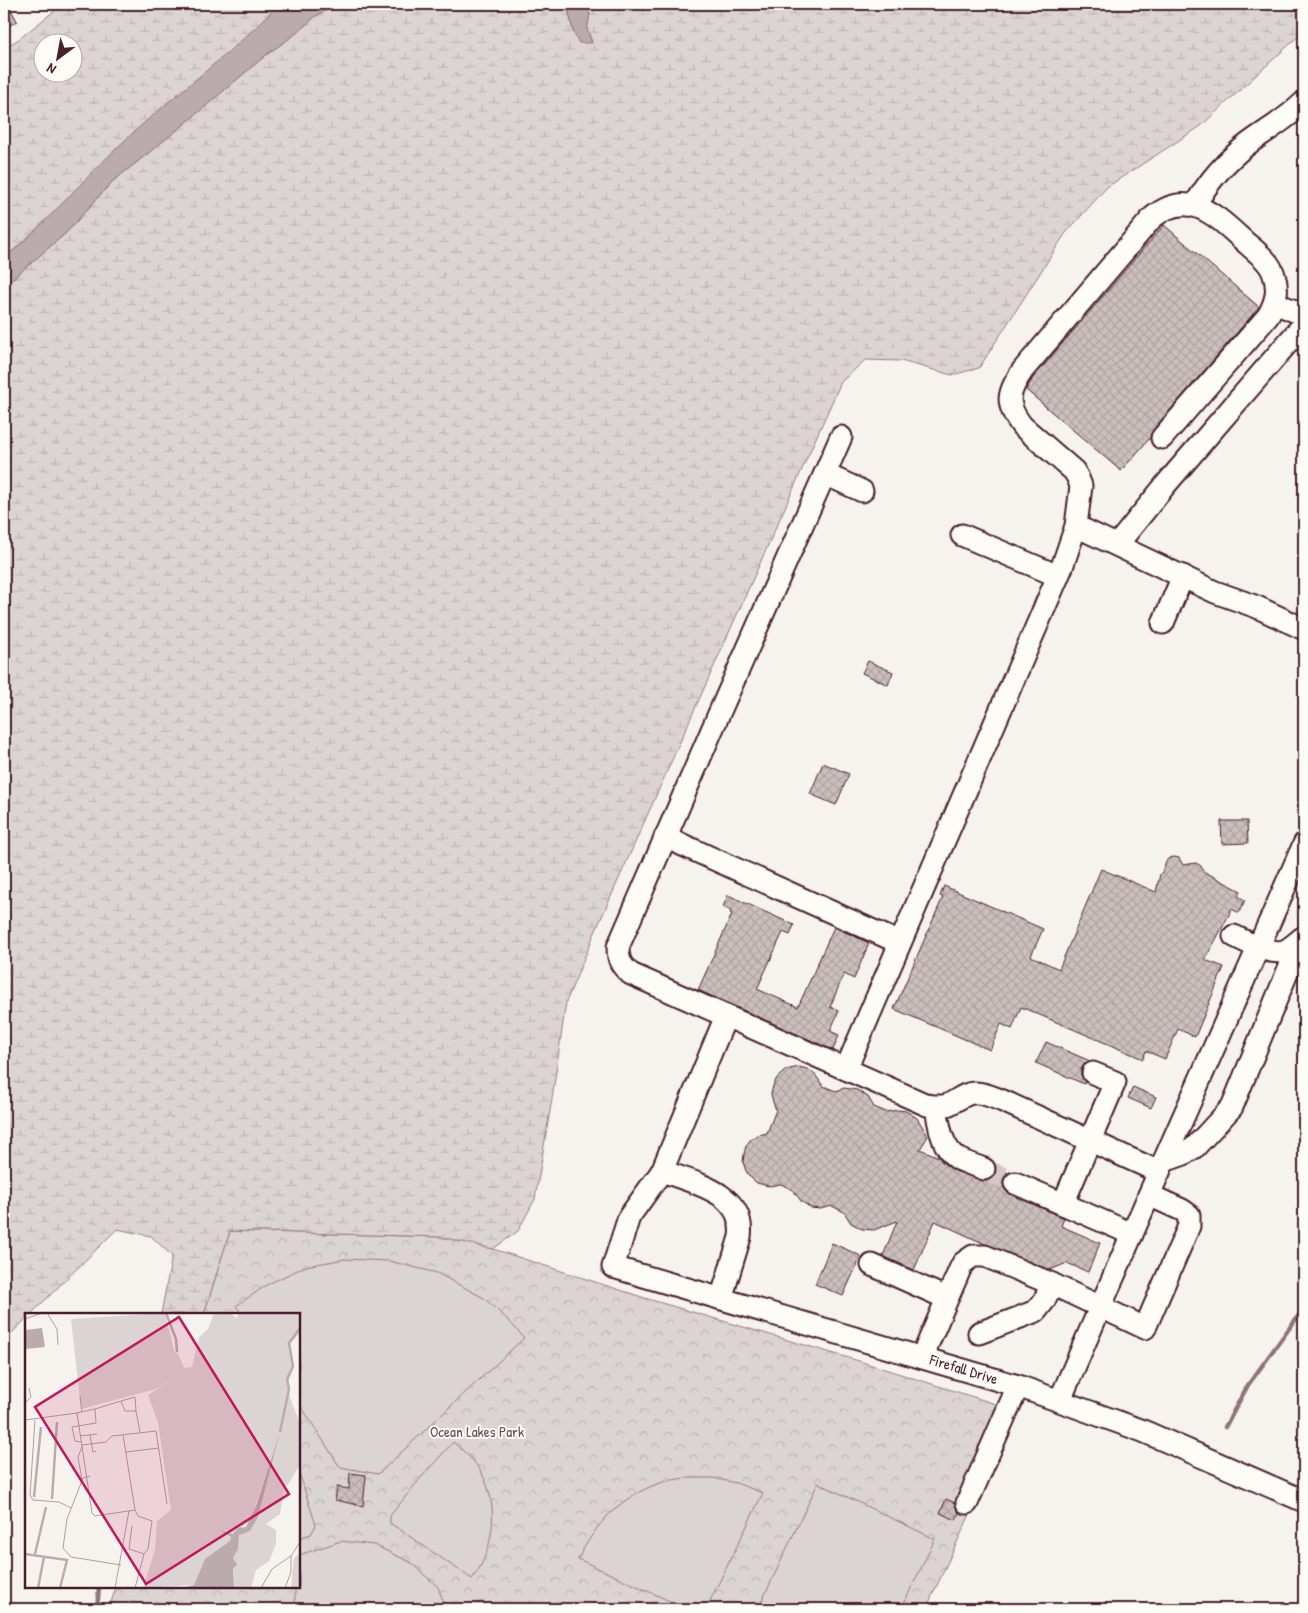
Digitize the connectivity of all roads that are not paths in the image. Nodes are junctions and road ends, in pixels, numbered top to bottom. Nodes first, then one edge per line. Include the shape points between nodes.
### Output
1 (1304, 102) edge
2 (1195, 205) junction
3 (1275, 304) junction
4 (1304, 315) edge
5 (1304, 324) edge
6 (841, 438) dead end
7 (1162, 438) dead end
8 (825, 474) junction
9 (862, 491) dead end
10 (1076, 526) junction
11 (962, 535) dead end
12 (1117, 545) junction
13 (1058, 576) junction
14 (1182, 576) junction
15 (1163, 623) dead end
16 (1304, 629) edge
17 (665, 837) junction
18 (1304, 844) edge
19 (1234, 936) dead end
20 (1302, 938) edge
21 (900, 943) junction
22 (1259, 947) junction
23 (726, 1016) junction
24 (846, 1069) junction
25 (1093, 1073) dead end
26 (936, 1106) junction
27 (1091, 1141) junction
28 (1161, 1167) junction
29 (984, 1169) tunnel mouth
30 (662, 1172) junction
31 (1015, 1183) tunnel mouth
32 (1149, 1195) junction
33 (1064, 1204) junction
34 (1132, 1234) junction
35 (872, 1265) dead end
36 (1052, 1284) junction
37 (946, 1298) junction
38 (722, 1299) junction
39 (1101, 1307) junction
40 (980, 1333) dead end
41 (922, 1357) junction
42 (1018, 1386) junction
43 (1060, 1400) junction
44 (1304, 1501) edge
45 (967, 1503) dead end

1 - 2 street via 1236,155 1210,181
2 - 3 street via 1219,219 1271,268 1275,277
2 - 10 street via 1167,208 1152,218 1023,370 1010,395 1011,410 1022,426 1078,478 1081,486
3 - 4 street
3 - 7 street
5 - 12 street
6 - 8 street
8 - 9 street
8 - 17 street
10 - 12 street
10 - 13 street
11 - 13 street
12 - 14 street
13 - 21 street
14 - 15 street
14 - 16 street
17 - 21 street
17 - 23 street via 618,948 618,959 622,968 631,974
18 - 22 street
19 - 22 street
20 - 22 street via 1285,951
20 - 28 street via 1232,1107 1195,1147
21 - 24 street
22 - 28 street
23 - 24 street
23 - 30 street
24 - 26 street
25 - 27 street via 1115,1082
26 - 27 street via 947,1105 975,1092 1003,1101
26 - 29 street via 941,1133 951,1153
27 - 28 street
27 - 33 street
28 - 32 street
30 - 38 street via 727,1199 739,1217 740,1238
30 - 38 street, Firefall Drive via 629,1217 613,1267
31 - 33 street
32 - 34 street
32 - 39 street via 1189,1215 1189,1226 1153,1310 1145,1328
33 - 34 street
34 - 39 street
35 - 37 street
36 - 37 street via 985,1256 973,1256 963,1263
36 - 39 street
36 - 40 street via 1036,1311
37 - 41 street
38 - 41 street, Firefall Drive
39 - 43 street
41 - 42 street, Firefall Drive
42 - 43 street, Firefall Drive
42 - 45 street
43 - 44 street, Firefall Drive via 1151,1434

